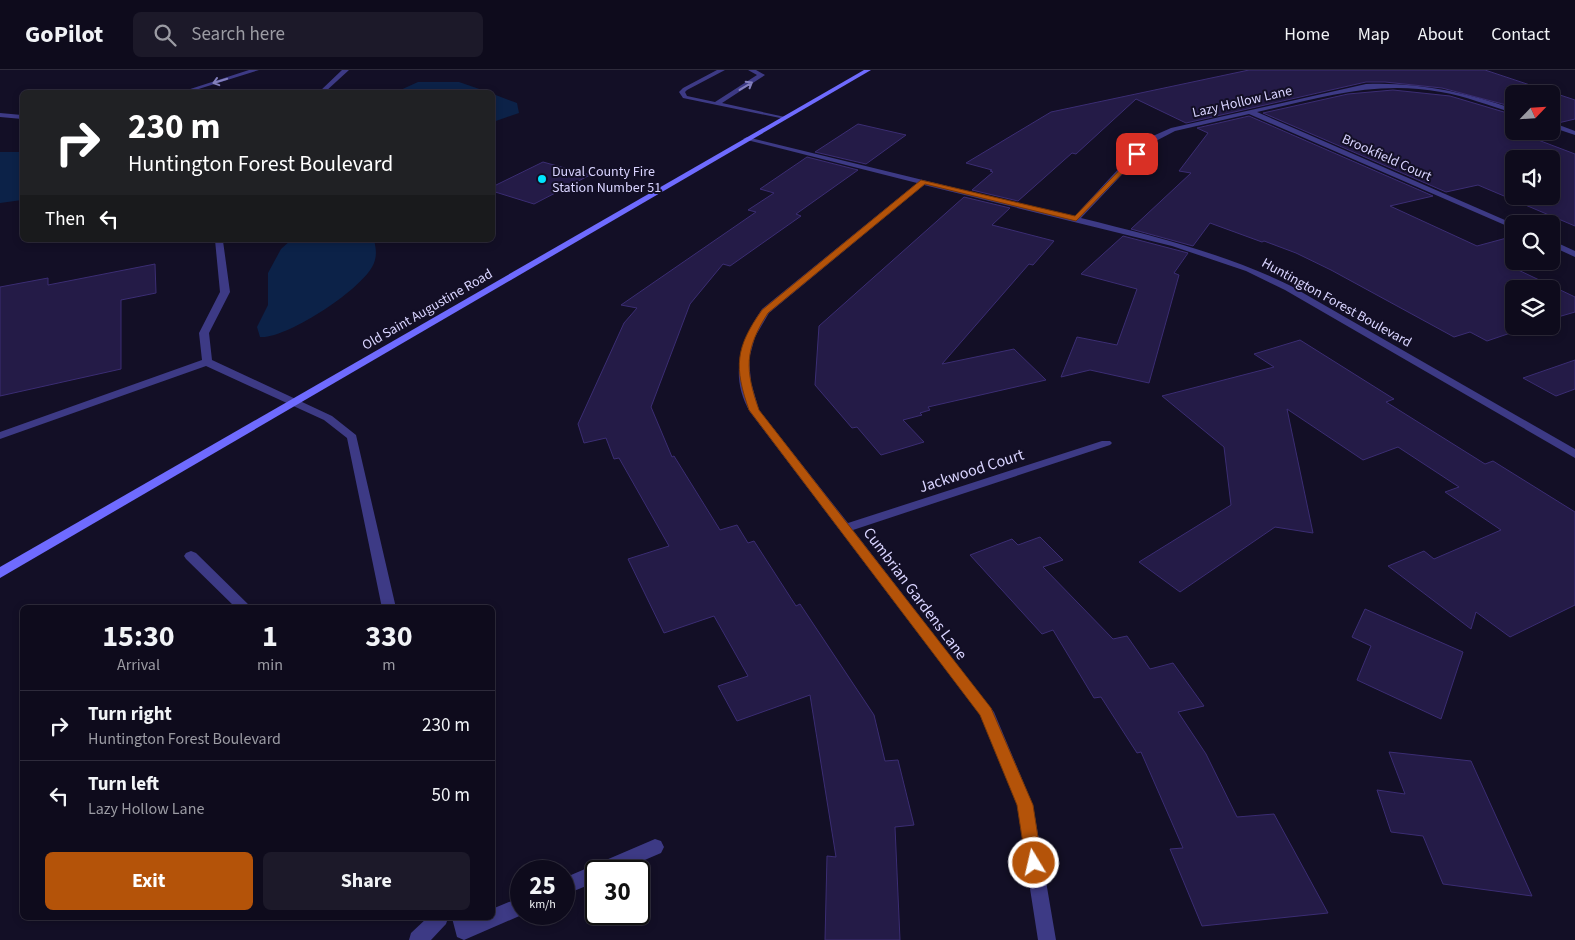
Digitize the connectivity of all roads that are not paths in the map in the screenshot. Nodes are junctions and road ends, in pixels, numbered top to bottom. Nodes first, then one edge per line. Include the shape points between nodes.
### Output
1 (256, 70) edge
2 (346, 70) edge
3 (722, 70) edge
4 (751, 70) edge
5 (868, 70) edge
6 (191, 90) edge
7 (324, 90) edge
8 (716, 104) junction
9 (1505, 108) edge
10 (1250, 112) junction
11 (0, 115) edge
12 (20, 117) edge
13 (783, 118) junction
14 (1560, 127) edge
15 (1575, 133) edge
16 (747, 139) junction
17 (924, 181) junction
18 (1076, 219) junction
19 (1505, 223) edge
20 (219, 242) edge
21 (1560, 247) edge
22 (1575, 254) edge
23 (206, 362) junction
24 (292, 403) junction
25 (1, 436) dead end
26 (1106, 442) dead end
27 (1575, 454) edge
28 (846, 528) junction
29 (190, 556) dead end
30 (0, 573) edge
31 (242, 605) edge
32 (388, 605) edge
33 (655, 847) dead end
34 (625, 860) edge
35 (510, 911) edge
36 (495, 917) edge
37 (437, 920) edge
38 (461, 920) edge
39 (489, 920) edge
40 (418, 940) edge
41 (1047, 940) edge

1 -> 6 street
2 - 7 street
3 - 8 street via 682,92 685,97
8 -> 4 street via 760,78 761,73
5 - 13 main road, Old Saint Augustine Road
8 - 13 street
9 - 10 street, Lazy Hollow Lane via 1448,90 1394,84 1366,86
10 - 18 street, Lazy Hollow Lane via 1159,134
10 - 19 street, Brookfield Court
11 - 12 street
13 - 16 main road, Old Saint Augustine Road
14 - 15 street
16 - 17 street, Huntington Forest Boulevard
16 - 24 main road, Old Saint Augustine Road
17 - 18 street, Huntington Forest Boulevard
17 - 28 street, Cumbrian Gardens Lane via 765,312 750,334 746,351 745,383 754,410
18 - 27 street, Huntington Forest Boulevard via 1175,244 1249,269 1288,288
20 - 23 street via 226,292 204,333
21 - 22 street
23 - 24 street
23 - 25 street
24 - 30 main road, Old Saint Augustine Road
24 - 32 street via 328,418 352,437
26 - 28 street, Jackwood Court
28 - 41 street, Cumbrian Gardens Lane via 986,712 1025,805
29 - 31 street
33 - 34 street
35 - 36 street
37 - 40 street
38 - 39 street via 464,931

